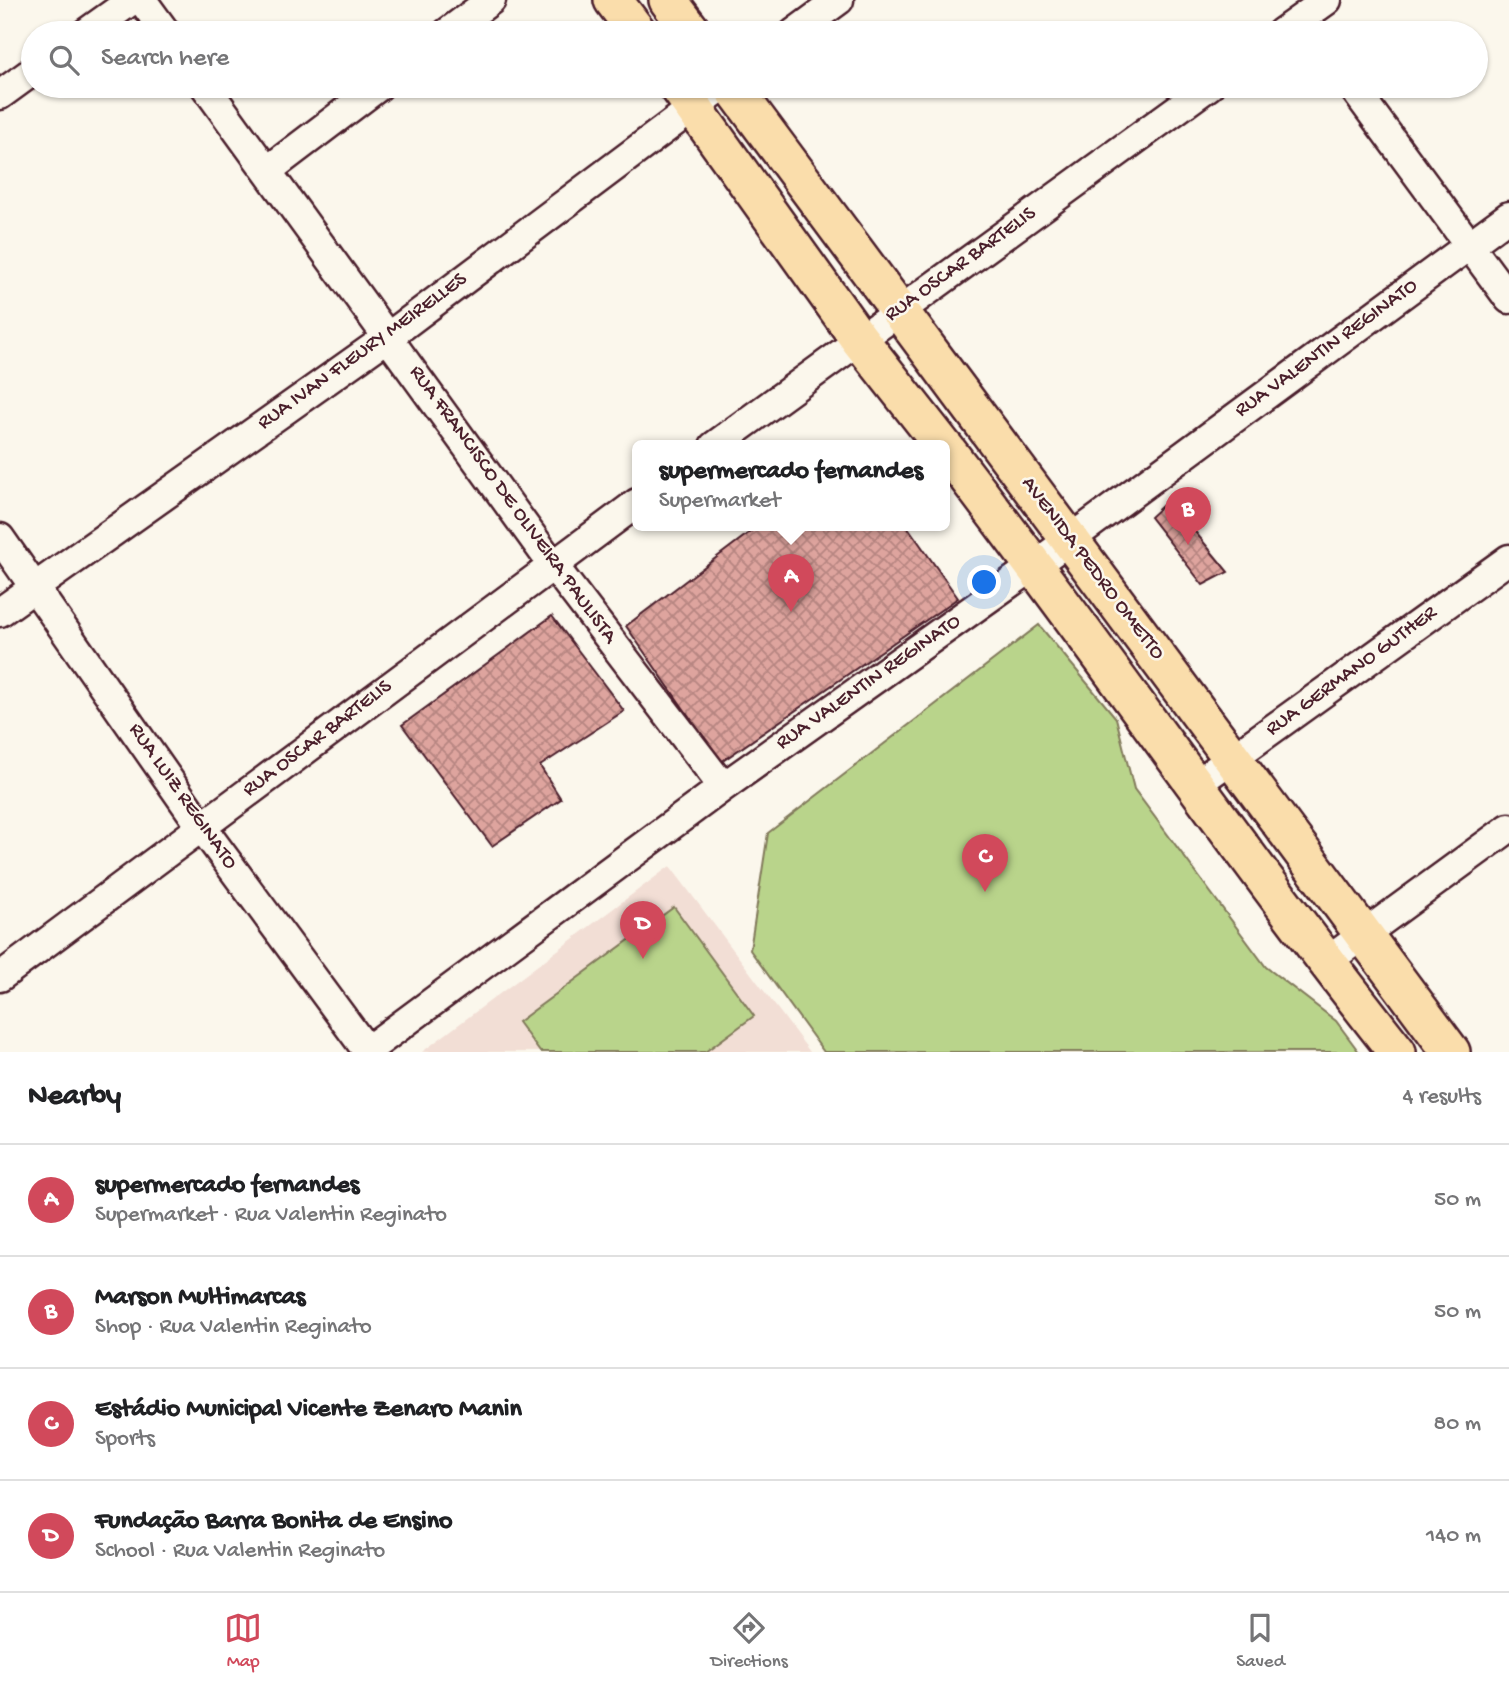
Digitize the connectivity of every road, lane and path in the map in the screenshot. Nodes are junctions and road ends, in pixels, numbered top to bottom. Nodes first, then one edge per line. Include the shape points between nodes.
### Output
1 (132, 0) edge
2 (142, 0) edge
3 (491, 0) edge
4 (613, 0) edge
5 (668, 0) edge
6 (839, 0) edge
7 (1327, 0) edge
8 (103, 21) edge
9 (157, 21) edge
10 (463, 21) edge
11 (629, 21) edge
12 (684, 21) edge
13 (810, 21) edge
14 (1296, 21) edge
15 (21, 80) edge
16 (0, 95) edge
17 (214, 98) edge
18 (363, 98) edge
19 (691, 98) edge
20 (700, 98) edge
21 (741, 98) edge
22 (1192, 98) edge
23 (1361, 98) edge
24 (267, 171) junction
25 (1509, 216) edge
26 (1470, 245) junction
27 (1509, 299) edge
28 (899, 310) junction
29 (388, 337) junction
30 (859, 339) junction
31 (722, 440) edge
32 (938, 440) edge
33 (950, 455) edge
34 (632, 507) edge
35 (0, 538) edge
36 (1069, 538) junction
37 (1509, 559) edge
38 (553, 565) junction
39 (1035, 565) junction
40 (35, 587) junction
41 (0, 612) edge
42 (1233, 758) junction
43 (1195, 785) junction
44 (723, 787) junction
45 (201, 826) junction
46 (1509, 828) edge
47 (1364, 936) junction
48 (1326, 962) junction
49 (0, 977) edge
50 (367, 1052) edge
51 (1397, 1052) edge
52 (1451, 1052) edge

1 - 8 street
2 - 9 street
3 - 10 street
4 - 11 main road
5 - 12 main road
6 - 13 street
7 - 14 street
15 - 16 street
17 - 24 street, RUA FRANCISCO DE OLIVEIRA PAULISTA
18 - 24 street
19 - 29 street, RUA IVAN FLEURY MEIRELLES
20 - 30 main road, AVENIDA PEDRO OMETTO
21 - 28 main road, AVENIDA PEDRO OMETTO
22 - 28 street, RUA OSCAR BARTELIS
23 - 26 street
24 - 29 street, RUA FRANCISCO DE OLIVEIRA PAULISTA
25 - 26 street, RUA VALENTIN REGINATO
26 - 27 street
26 - 36 street, RUA VALENTIN REGINATO
28 - 30 street, RUA OSCAR BARTELIS
28 - 36 main road, AVENIDA PEDRO OMETTO
29 - 38 street, RUA FRANCISCO DE OLIVEIRA PAULISTA
29 - 40 street, RUA IVAN FLEURY MEIRELLES
30 - 31 street, RUA OSCAR BARTELIS
30 - 32 main road, AVENIDA PEDRO OMETTO
33 - 39 main road, AVENIDA PEDRO OMETTO
34 - 38 street, RUA OSCAR BARTELIS
35 - 40 street, RUA LUIZ REGINATO
36 - 39 street, RUA VALENTIN REGINATO
36 - 42 main road, AVENIDA PEDRO OMETTO
37 - 42 street, RUA GERMANO GUTHER
38 - 44 street, RUA FRANCISCO DE OLIVEIRA PAULISTA
38 - 45 street, RUA OSCAR BARTELIS
39 - 43 main road, AVENIDA PEDRO OMETTO
39 - 44 street, RUA VALENTIN REGINATO
40 - 41 street, RUA IVAN FLEURY MEIRELLES
40 - 45 street, RUA LUIZ REGINATO
42 - 43 street, RUA GERMANO GUTHER
42 - 47 main road, AVENIDA PEDRO OMETTO
43 - 48 main road, AVENIDA PEDRO OMETTO
44 - 50 street, RUA VALENTIN REGINATO
45 - 49 street, RUA OSCAR BARTELIS
45 - 50 street, RUA LUIZ REGINATO
46 - 47 street
47 - 48 street
47 - 52 main road, AVENIDA PEDRO OMETTO
48 - 51 main road, AVENIDA PEDRO OMETTO

